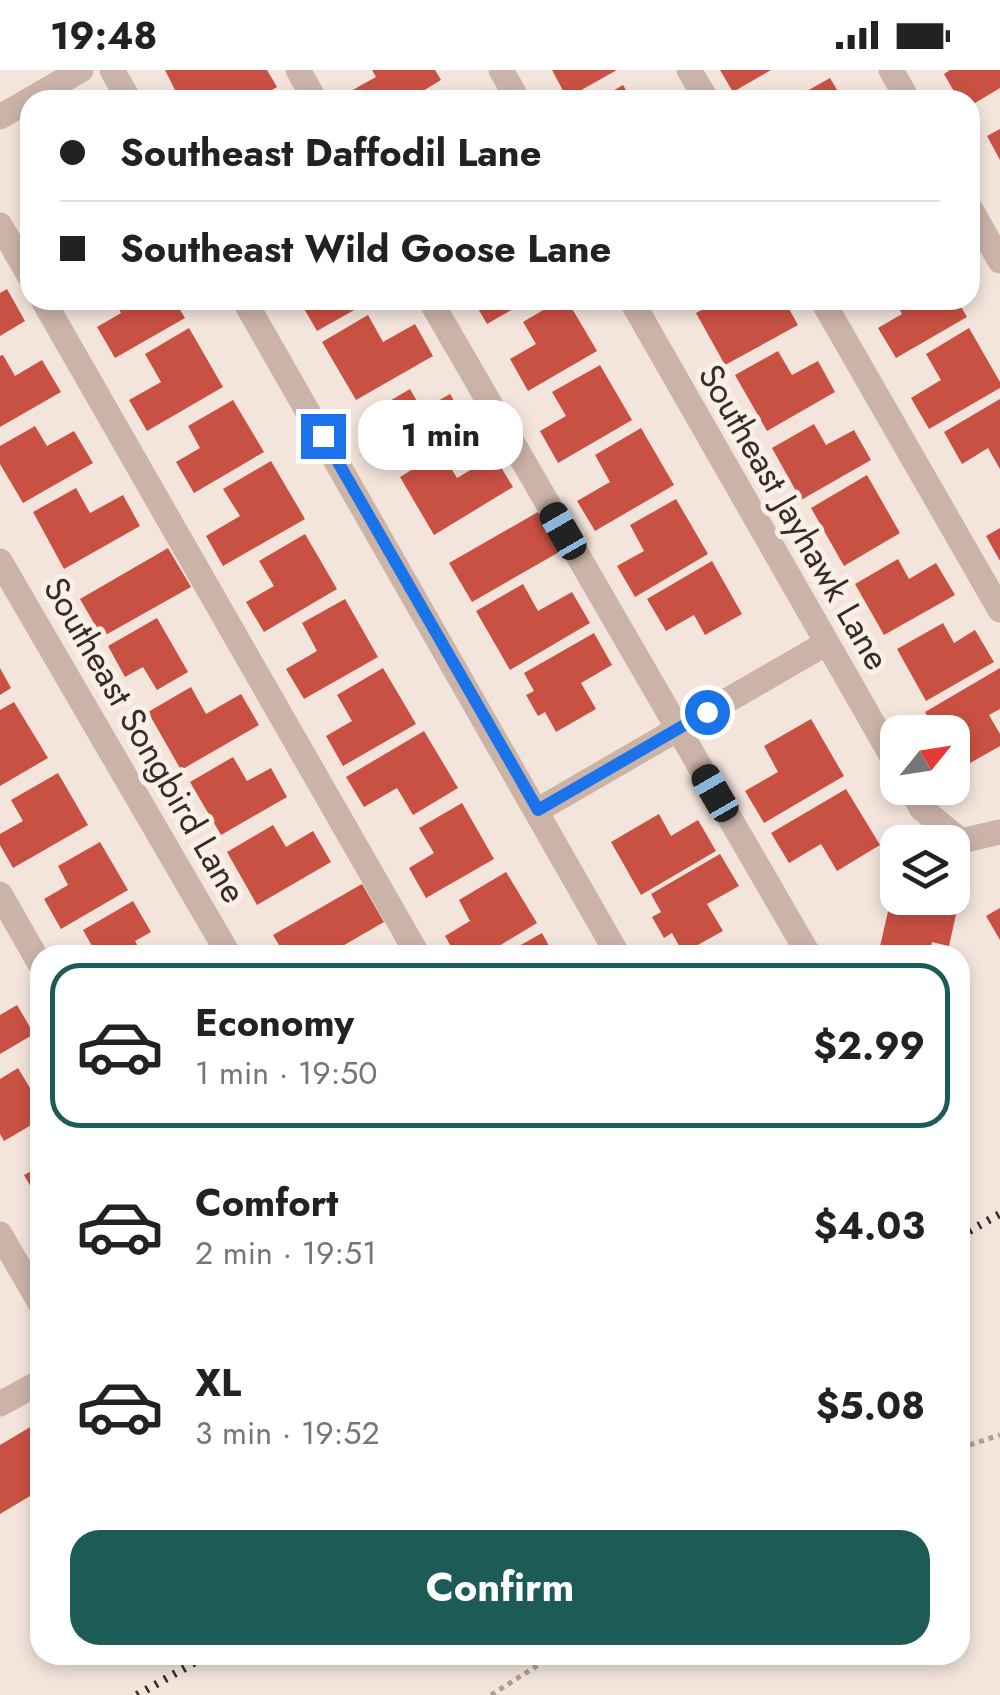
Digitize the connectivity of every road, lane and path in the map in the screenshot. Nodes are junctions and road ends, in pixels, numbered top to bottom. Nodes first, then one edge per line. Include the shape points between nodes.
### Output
1 (81, 70) edge
2 (47, 90) edge
3 (0, 225) edge
4 (980, 226) edge
5 (20, 260) edge
6 (1000, 261) edge
7 (49, 310) edge
8 (250, 310) edge
9 (436, 310) edge
10 (637, 310) edge
11 (828, 310) edge
12 (0, 561) edge
13 (1000, 610) edge
14 (825, 644) junction
15 (677, 728) junction
16 (880, 737) edge
17 (920, 805) edge
18 (538, 810) junction
19 (1000, 832) edge
20 (0, 894) edge
21 (223, 945) edge
22 (412, 945) edge
23 (612, 945) edge
24 (803, 945) edge
25 (30, 946) edge
26 (0, 1234) edge
27 (30, 1286) edge
28 (30, 1388) edge
29 (0, 1404) edge
30 (1000, 1435) edge
31 (970, 1445) edge
32 (538, 1665) edge
33 (491, 1695) edge

1 - 2 street
3 - 5 street
4 - 6 street
7 - 22 street
8 - 18 street
9 - 15 street
10 - 14 street, Southeast Jayhawk Lane
11 - 13 street
12 - 21 street, Southeast Songbird Lane
14 - 15 street
14 - 16 street, Southeast Jayhawk Lane
15 - 18 street
15 - 24 street
17 - 19 street via 961,842
18 - 23 street
20 - 25 street
26 - 27 street
28 - 29 street
30 - 31 path
32 - 33 path

